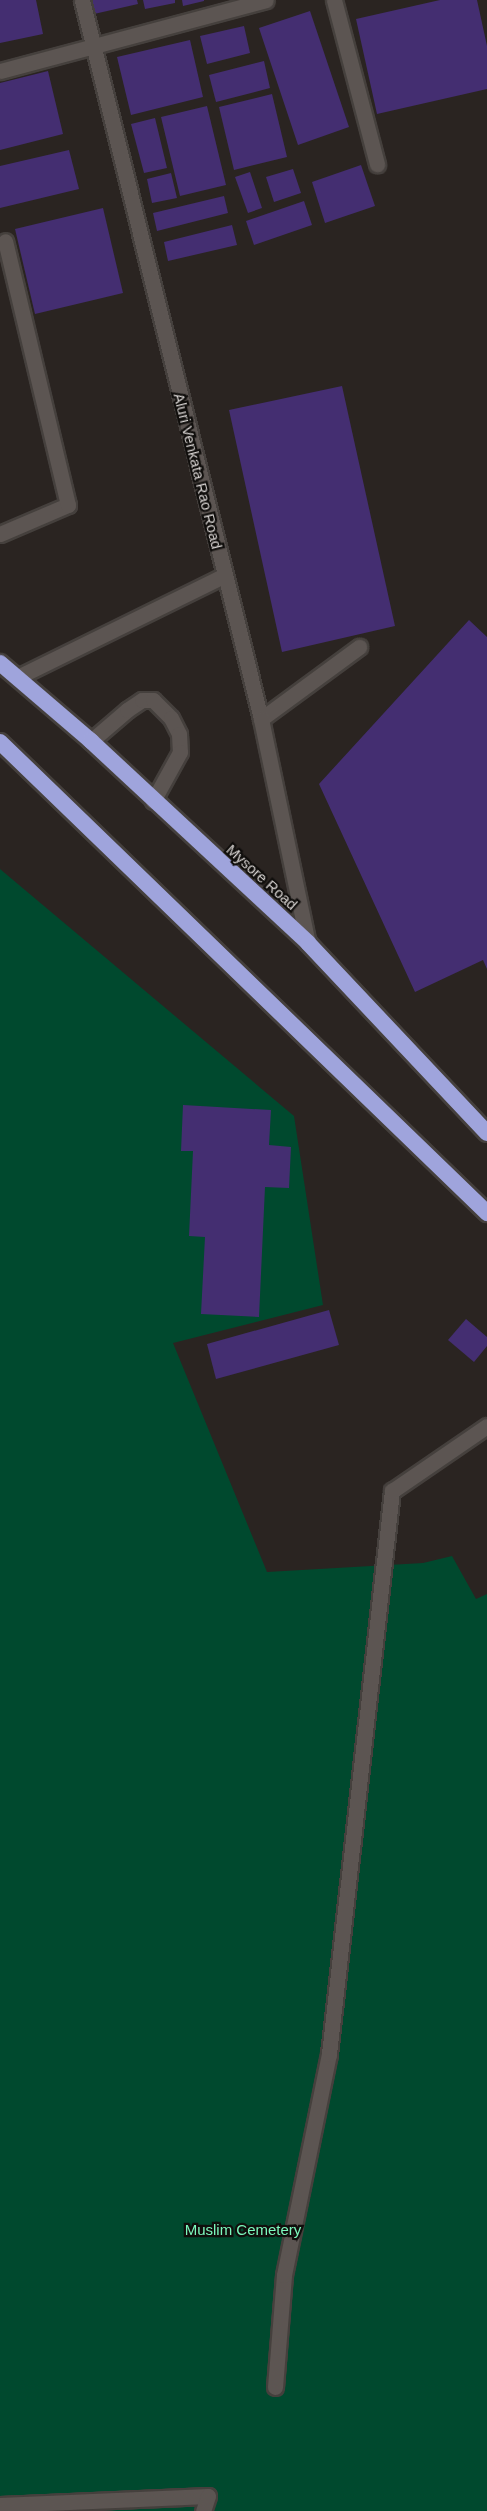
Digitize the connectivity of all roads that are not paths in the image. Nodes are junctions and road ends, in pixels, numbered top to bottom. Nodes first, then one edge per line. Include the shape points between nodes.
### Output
1 (82, 0) edge
2 (266, 0) edge
3 (334, 0) edge
4 (93, 46) junction
5 (0, 71) edge
6 (377, 164) dead end
7 (4, 241) dead end
8 (0, 534) edge
9 (223, 576) junction
10 (359, 647) dead end
11 (0, 663) edge
12 (18, 677) junction
13 (261, 719) junction
14 (91, 741) junction
15 (0, 742) edge
16 (153, 801) junction
17 (308, 943) junction
18 (487, 1133) edge
19 (487, 1213) edge
20 (487, 1426) edge
21 (275, 2387) dead end
22 (0, 2505) edge
23 (203, 2511) edge

1 - 4 main road, Aluri Venkata Rao Road
2 - 4 main road
3 - 6 main road
4 - 5 main road
4 - 9 main road, Aluri Venkata Rao Road
7 - 8 main road via 68,506
9 - 12 main road
9 - 13 main road, Aluri Venkata Rao Road
10 - 13 main road
11 - 12 highway, Mysore Road
12 - 14 highway, Mysore Road
13 - 17 main road, Aluri Venkata Rao Road
14 - 16 highway, Mysore Road
14 - 16 main road via 142,700 153,700 175,726 180,752
15 - 19 highway
16 - 17 highway, Mysore Road
17 - 18 highway, Mysore Road
20 - 21 main road via 392,1491 329,2055 285,2275
22 - 23 main road via 208,2496

